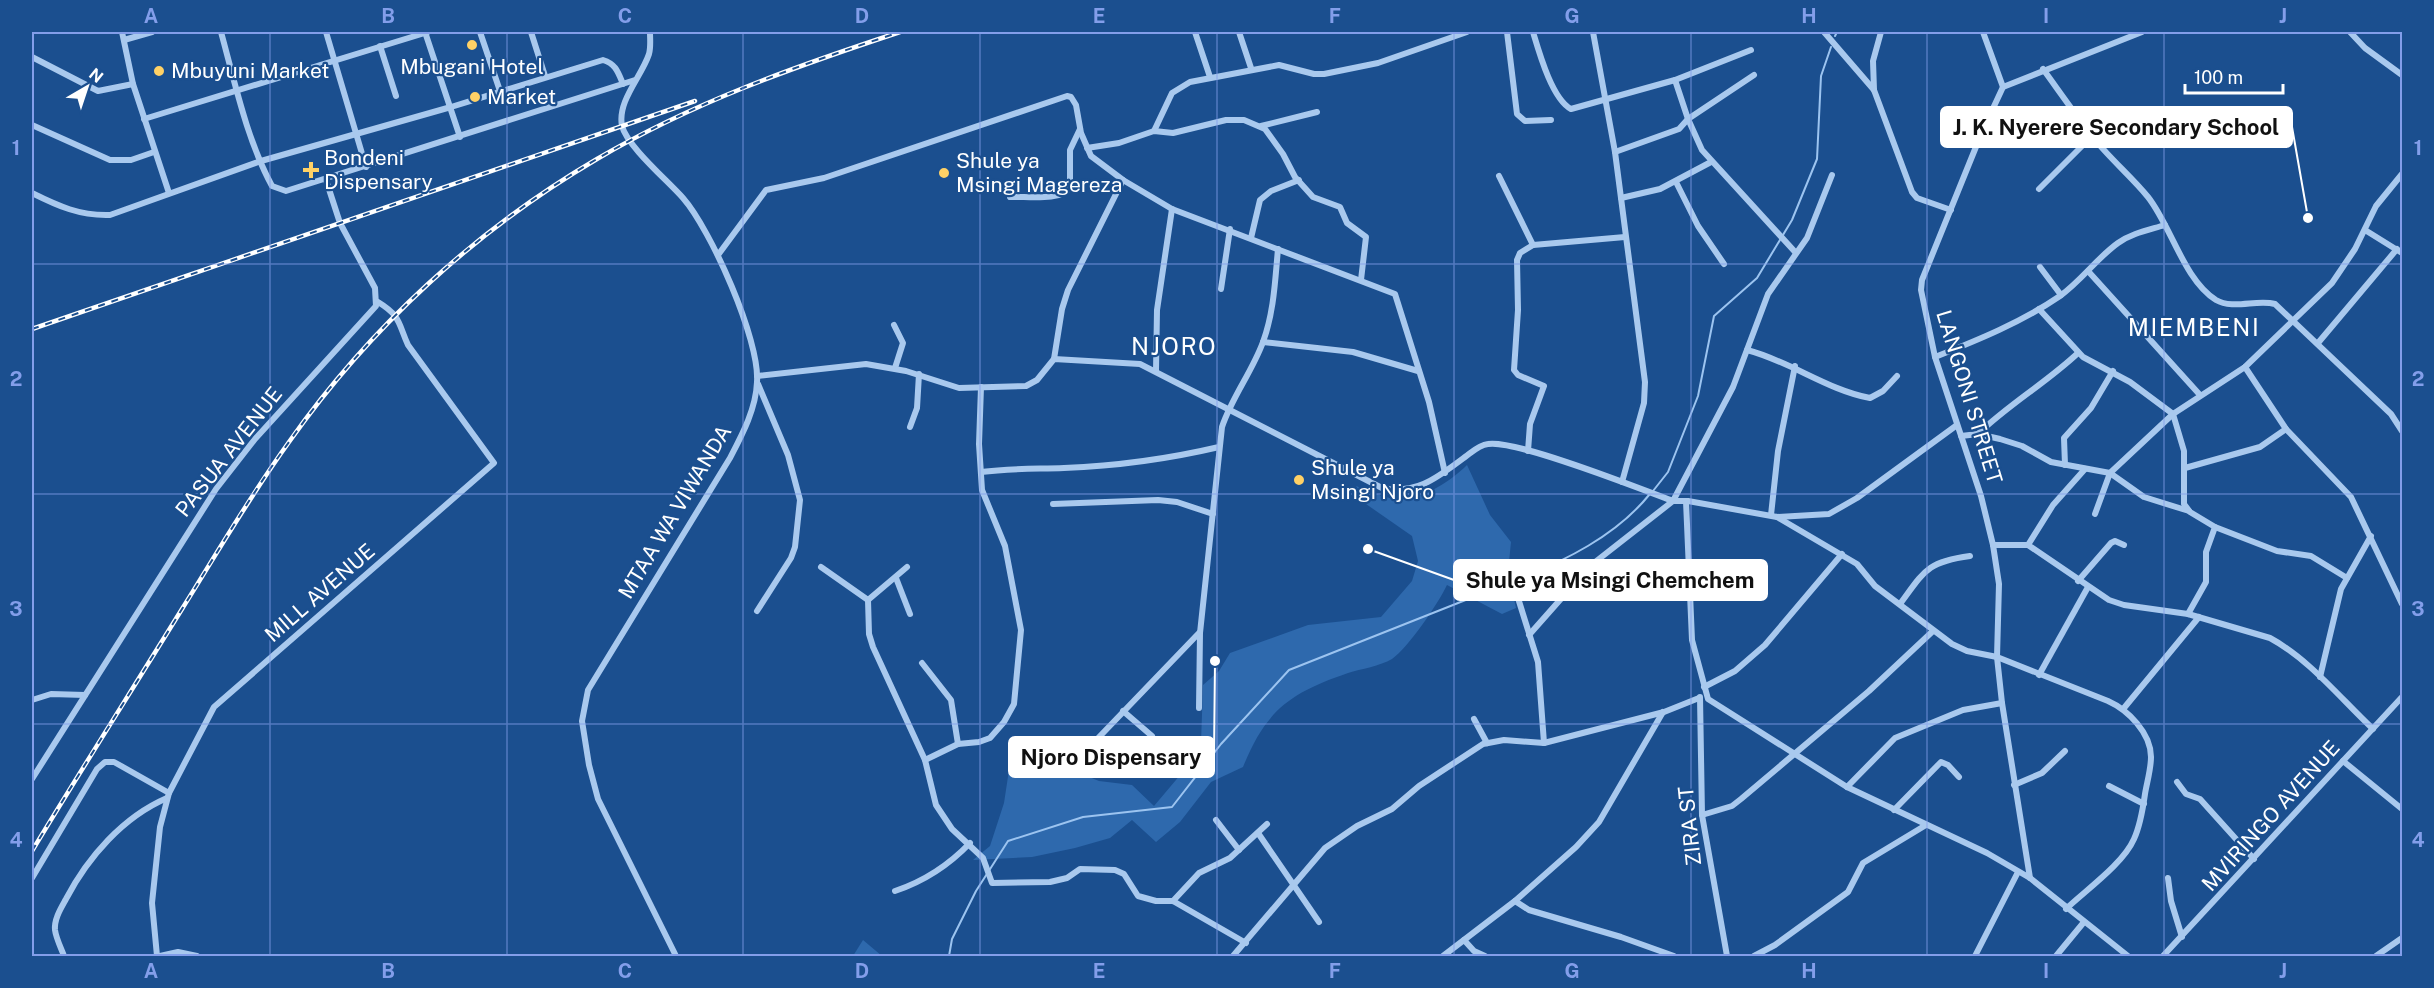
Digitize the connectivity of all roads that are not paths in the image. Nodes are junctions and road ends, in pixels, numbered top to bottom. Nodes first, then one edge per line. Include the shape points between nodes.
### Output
1 (122, 32) edge
2 (152, 32) edge
3 (221, 32) edge
4 (326, 32) edge
5 (426, 32) edge
6 (480, 32) edge
7 (531, 32) edge
8 (650, 32) edge
9 (1195, 32) edge
10 (1239, 32) edge
11 (1467, 32) edge
12 (1507, 32) edge
13 (1533, 32) edge
14 (1593, 32) edge
15 (1824, 32) edge
16 (1881, 32) edge
17 (1983, 32) edge
18 (2142, 32) edge
19 (2350, 32) edge
20 (124, 40) junction
21 (380, 46) junction
22 (1751, 50) dead end
23 (32, 57) edge
24 (333, 60) junction
25 (1251, 68) junction
26 (2043, 69) junction
27 (1754, 75) dead end
28 (2403, 75) edge
29 (545, 76) junction
30 (1210, 77) junction
31 (635, 80) junction
32 (1675, 80) junction
33 (133, 84) junction
34 (622, 84) junction
35 (2003, 87) junction
36 (236, 88) junction
37 (1874, 90) junction
38 (500, 91) junction
39 (396, 96) dead end
40 (1606, 100) junction
41 (452, 107) junction
42 (1317, 112) dead end
43 (144, 119) junction
44 (1688, 119) junction
45 (1551, 120) dead end
46 (32, 125) edge
47 (1261, 126) junction
48 (1080, 128) junction
49 (1154, 131) junction
50 (356, 133) junction
51 (2092, 136) junction
52 (460, 137) junction
53 (1087, 148) junction
54 (154, 152) junction
55 (1615, 152) junction
56 (261, 161) junction
57 (1711, 162) junction
58 (366, 167) junction
59 (2403, 174) edge
60 (1499, 176) dead end
61 (1832, 176) dead end
62 (326, 180) junction
63 (1123, 180) junction
64 (1299, 180) junction
65 (1676, 182) junction
66 (2039, 189) dead end
67 (32, 193) edge
68 (169, 193) junction
69 (1010, 197) dead end
70 (1621, 198) junction
71 (1172, 209) junction
72 (1951, 210) junction
73 (2165, 225) junction
74 (1230, 229) junction
75 (2365, 230) junction
76 (1624, 237) junction
77 (1251, 238) junction
78 (1533, 245) junction
79 (1278, 249) junction
80 (2400, 251) edge
81 (1797, 253) junction
82 (718, 255) junction
83 (1724, 264) dead end
84 (2040, 267) dead end
85 (2088, 271) junction
86 (1361, 280) junction
87 (1221, 289) dead end
88 (2061, 295) junction
89 (378, 302) junction
90 (2039, 309) junction
91 (2295, 321) junction
92 (894, 325) dead end
93 (1263, 342) junction
94 (2318, 343) junction
95 (1747, 350) junction
96 (2078, 353) junction
97 (1935, 357) junction
98 (1054, 359) junction
99 (1795, 366) junction
100 (2245, 367) junction
101 (895, 368) junction
102 (1156, 371) junction
103 (1418, 371) junction
104 (2113, 371) junction
105 (919, 374) junction
106 (1896, 376) dead end
107 (757, 380) junction
108 (981, 387) junction
109 (2199, 395) junction
110 (1227, 410) junction
111 (2173, 414) junction
112 (1957, 425) junction
113 (910, 427) dead end
114 (2286, 429) junction
115 (2403, 431) edge
116 (1978, 434) junction
117 (1961, 436) junction
118 (1219, 447) junction
119 (1528, 451) junction
120 (2066, 465) junction
121 (2185, 468) junction
122 (2085, 469) junction
123 (981, 472) junction
124 (1445, 473) junction
125 (2110, 473) junction
126 (1622, 482) junction
127 (1673, 501) junction
128 (1686, 501) junction
129 (1053, 504) dead end
130 (2190, 512) junction
131 (1213, 514) junction
132 (2095, 514) dead end
133 (1774, 516) junction
134 (2215, 527) junction
135 (2371, 536) junction
136 (2028, 544) junction
137 (1993, 545) junction
138 (2124, 545) dead end
139 (1842, 554) junction
140 (1970, 556) dead end
141 (1508, 566) dead end
142 (821, 567) dead end
143 (907, 567) dead end
144 (2348, 578) junction
145 (896, 579) junction
146 (2078, 580) junction
147 (2088, 587) junction
148 (868, 600) junction
149 (1900, 604) junction
150 (2403, 604) edge
151 (757, 610) dead end
152 (910, 614) dead end
153 (2188, 614) junction
154 (2199, 617) junction
155 (1933, 631) junction
156 (1200, 633) junction
157 (1529, 635) junction
158 (1997, 657) junction
159 (922, 663) dead end
160 (2039, 675) junction
161 (2320, 677) junction
162 (1704, 690) junction
163 (85, 695) junction
164 (2403, 697) edge
165 (1699, 698) junction
166 (32, 700) edge
167 (2002, 703) junction
168 (1199, 708) dead end
169 (2124, 708) junction
170 (1123, 711) junction
171 (1664, 712) junction
172 (1474, 719) dead end
173 (2373, 729) junction
174 (1152, 736) dead end
175 (1487, 742) junction
176 (1544, 743) junction
177 (958, 744) junction
178 (2065, 751) dead end
179 (1793, 753) junction
180 (1078, 759) dead end
181 (925, 760) junction
182 (2343, 761) junction
183 (1959, 777) dead end
184 (32, 779) edge
185 (2177, 782) dead end
186 (2014, 785) junction
187 (2109, 786) dead end
188 (1847, 787) junction
189 (168, 795) junction
190 (2144, 804) junction
191 (2403, 809) edge
192 (1894, 810) junction
193 (1702, 814) junction
194 (1216, 820) dead end
195 (1267, 824) dead end
196 (1926, 825) junction
197 (1258, 833) junction
198 (970, 843) junction
199 (1239, 850) junction
200 (2254, 859) junction
201 (2018, 872) junction
202 (32, 878) edge
203 (2168, 878) dead end
204 (2030, 879) junction
205 (1293, 886) junction
206 (895, 891) dead end
207 (1173, 901) junction
208 (1515, 901) junction
209 (2066, 909) junction
210 (1319, 922) dead end
211 (2084, 922) junction
212 (2182, 937) junction
213 (1464, 940) junction
214 (2402, 940) edge
215 (1246, 943) junction
216 (64, 957) edge
217 (159, 957) edge
218 (197, 957) edge
219 (676, 957) edge
220 (1233, 957) edge
221 (1443, 957) edge
222 (1485, 957) edge
223 (1674, 957) edge
224 (1727, 957) edge
225 (1754, 957) edge
226 (1975, 957) edge
227 (2056, 957) edge
228 (2128, 957) edge
229 (2163, 957) edge
230 (2376, 957) edge

1 - 20 street
2 - 20 street
3 - 36 street
4 - 24 street
5 - 21 street
5 - 41 street
6 - 38 street
7 - 29 street
8 - 31 street, MTAA WA VIWANDA via 649,54
9 - 30 street
10 - 25 street
11 - 25 street via 1378,63 1324,74 1279,65
12 - 45 street via 1517,114 1525,121
13 - 40 street via 1546,71 1569,108
14 - 40 street
15 - 37 street
16 - 37 street via 1873,61
17 - 35 street
18 - 26 street
19 - 28 street
20 - 33 street
21 - 24 street
21 - 39 street
22 - 32 street
23 - 33 street via 98,91
24 - 36 street
24 - 50 street
25 - 30 street
26 - 35 street
26 - 51 street
27 - 44 street
29 - 34 street via 603,60 616,68
29 - 38 street
30 - 49 street via 1185,83 1172,93
31 - 34 street
31 - 82 street, MTAA WA VIWANDA via 622,120 629,141 686,201
32 - 40 street
32 - 44 street
33 - 43 street
34 - 52 street
35 - 72 street, LANGONI STREET
36 - 43 street
36 - 56 street
37 - 72 street via 1912,192 1917,198
38 - 41 street
40 - 55 street
41 - 50 street
41 - 52 street
42 - 47 street
43 - 54 street
44 - 55 street via 1680,129
44 - 57 street
46 - 54 street via 110,160 131,160
47 - 49 street via 1236,120 1173,132
47 - 64 street
48 - 53 street
48 - 69 street via 1070,150 1067,192
48 - 82 street via 1074,99 1067,96 824,178 766,190
49 - 53 street via 1119,143
50 - 56 street
50 - 58 street
51 - 66 street
51 - 73 street via 2148,197
52 - 58 street
53 - 63 street via 1099,165
54 - 68 street
55 - 70 street
56 - 62 street via 277,190 299,189
56 - 68 street
57 - 65 street
57 - 81 street
58 - 62 street
59 - 75 street via 2376,206
60 - 78 street
61 - 81 street
62 - 89 street via 340,223 375,288
63 - 71 street
63 - 98 street via 1068,290
64 - 77 street via 1270,191 1260,200
64 - 86 street via 1317,200 1342,209 1347,223 1366,237
65 - 70 street
65 - 83 street via 1694,219
67 - 68 street via 70,212 91,216 110,215
70 - 76 street
71 - 74 street
71 - 102 street via 1157,310
72 - 97 street, LANGONI STREET via 1927,264 1921,290
73 - 85 street via 2136,233 2117,244
73 - 91 street via 2194,276 2217,301 2265,301 2275,304
74 - 77 street
74 - 87 street
75 - 80 street
75 - 91 street via 2332,283
76 - 78 street
76 - 126 street via 1645,382 1644,403
77 - 79 street
78 - 119 street via 1520,253 1516,267 1514,370 1544,386 1530,424
79 - 86 street
79 - 93 street via 1271,314
80 - 94 street
81 - 95 street via 1768,294
82 - 107 street, MTAA WA VIWANDA via 751,339
84 - 88 street
85 - 88 street
85 - 109 street
86 - 103 street via 1398,298
88 - 90 street
89 - 163 street, PASUA AVENUE via 374,312 262,430 216,489
89 - 189 street, MILL AVENUE via 396,314 408,345 494,463 214,706
90 - 96 street
90 - 97 street
91 - 94 street
91 - 100 street
92 - 101 street via 903,343
93 - 103 street via 1353,352
93 - 110 street
94 - 115 street via 2391,414
95 - 99 street
95 - 127 street via 1733,387
96 - 104 street
96 - 116 street via 2043,384 2000,412
97 - 112 street, LANGONI STREET
98 - 102 street via 1134,362
98 - 108 street via 1040,378 1030,384
99 - 106 street via 1843,390 1870,398 1883,391
99 - 133 street via 1778,452
100 - 109 street
100 - 114 street
101 - 105 street
101 - 107 street via 866,364
102 - 110 street
103 - 124 street
104 - 111 street
104 - 120 street via 2091,408 2064,438
105 - 108 street via 959,388
105 - 113 street via 917,408
107 - 151 street via 788,455 800,500 791,558
107 - 219 street, MTAA WA VIWANDA via 748,420 730,458 585,699 582,721 598,799
108 - 123 street
109 - 111 street
110 - 118 street
110 - 124 street via 1382,488 1414,489
111 - 121 street
111 - 125 street
112 - 117 street, LANGONI STREET
112 - 133 street via 1829,514
114 - 121 street via 2259,447
114 - 135 street via 2351,497
116 - 117 street
116 - 120 street via 2013,442 2051,462
117 - 137 street, LANGONI STREET
118 - 123 street via 1093,466 1017,467
118 - 131 street
119 - 124 street via 1497,443 1482,446
119 - 126 street
120 - 122 street
121 - 130 street via 2182,498
122 - 125 street
122 - 136 street via 2053,505
123 - 177 street via 982,490 1005,546 1022,636 1014,704 1009,715 990,738
125 - 130 street via 2144,497
125 - 132 street
126 - 127 street
127 - 128 street
127 - 157 street via 1590,566
128 - 133 street
128 - 162 street via 1692,640
129 - 131 street via 1158,500
130 - 134 street
131 - 156 street
133 - 139 street
134 - 144 street via 2277,551 2311,556
134 - 153 street via 2206,552 2206,582
135 - 144 street
135 - 150 street
136 - 137 street
136 - 146 street
137 - 158 street, LANGONI STREET via 1999,584
138 - 146 street via 2111,543
139 - 149 street
139 - 162 street via 1765,645 1735,671
140 - 149 street via 1944,559 1931,566
141 - 157 street
142 - 148 street
143 - 145 street
144 - 161 street via 2334,607
145 - 148 street
145 - 152 street
146 - 147 street
147 - 153 street via 2124,604
147 - 160 street
148 - 181 street via 873,647
149 - 155 street
153 - 154 street
154 - 161 street via 2270,638
154 - 169 street
155 - 158 street via 1967,651
155 - 179 street via 1869,691
156 - 168 street
156 - 170 street
157 - 176 street via 1540,676
158 - 160 street
158 - 167 street, LANGONI STREET
159 - 177 street via 951,700
160 - 169 street
161 - 173 street
162 - 165 street
162 - 179 street via 1717,708
163 - 166 street via 51,694
163 - 184 street, PASUA AVENUE
164 - 173 street, MVIRINGO AVENUE
165 - 171 street
165 - 193 street, ZIRA ST
167 - 186 street, LANGONI STREET
167 - 188 street via 1963,710 1895,738
169 - 190 street via 2141,731 2151,756
170 - 174 street
170 - 180 street
171 - 176 street
171 - 208 street via 1599,822
172 - 175 street
173 - 182 street, MVIRINGO AVENUE
175 - 176 street
175 - 205 street via 1392,808 1330,843
177 - 181 street
178 - 186 street via 2042,773
179 - 188 street
179 - 193 street via 1732,806
181 - 198 street via 936,804 952,830
182 - 191 street
182 - 200 street, MVIRINGO AVENUE
183 - 192 street via 1941,762
185 - 200 street via 2186,794 2207,806
186 - 204 street, LANGONI STREET
187 - 190 street
188 - 192 street
189 - 202 street via 114,762 105,762 97,769
189 - 216 street via 131,820 77,877 55,929
189 - 217 street, MILL AVENUE via 158,834 152,903
190 - 209 street via 2134,840 2114,866
192 - 196 street
193 - 224 street, ZIRA ST
194 - 199 street
195 - 197 street
196 - 201 street
196 - 225 street via 1863,863 1848,892
197 - 199 street
197 - 205 street
198 - 206 street via 932,875
198 - 207 street via 988,866 994,884 1050,882 1067,878 1080,869 1115,870 1124,874 1141,897
199 - 207 street via 1228,860 1202,871
200 - 212 street, MVIRINGO AVENUE
201 - 204 street
201 - 226 street
203 - 212 street
204 - 209 street
205 - 210 street
205 - 215 street
207 - 215 street
208 - 213 street
208 - 223 street via 1529,910
209 - 211 street
211 - 227 street
211 - 228 street
212 - 229 street, MVIRINGO AVENUE
213 - 221 street
213 - 222 street
214 - 230 street
215 - 220 street
217 - 218 street via 178,952

